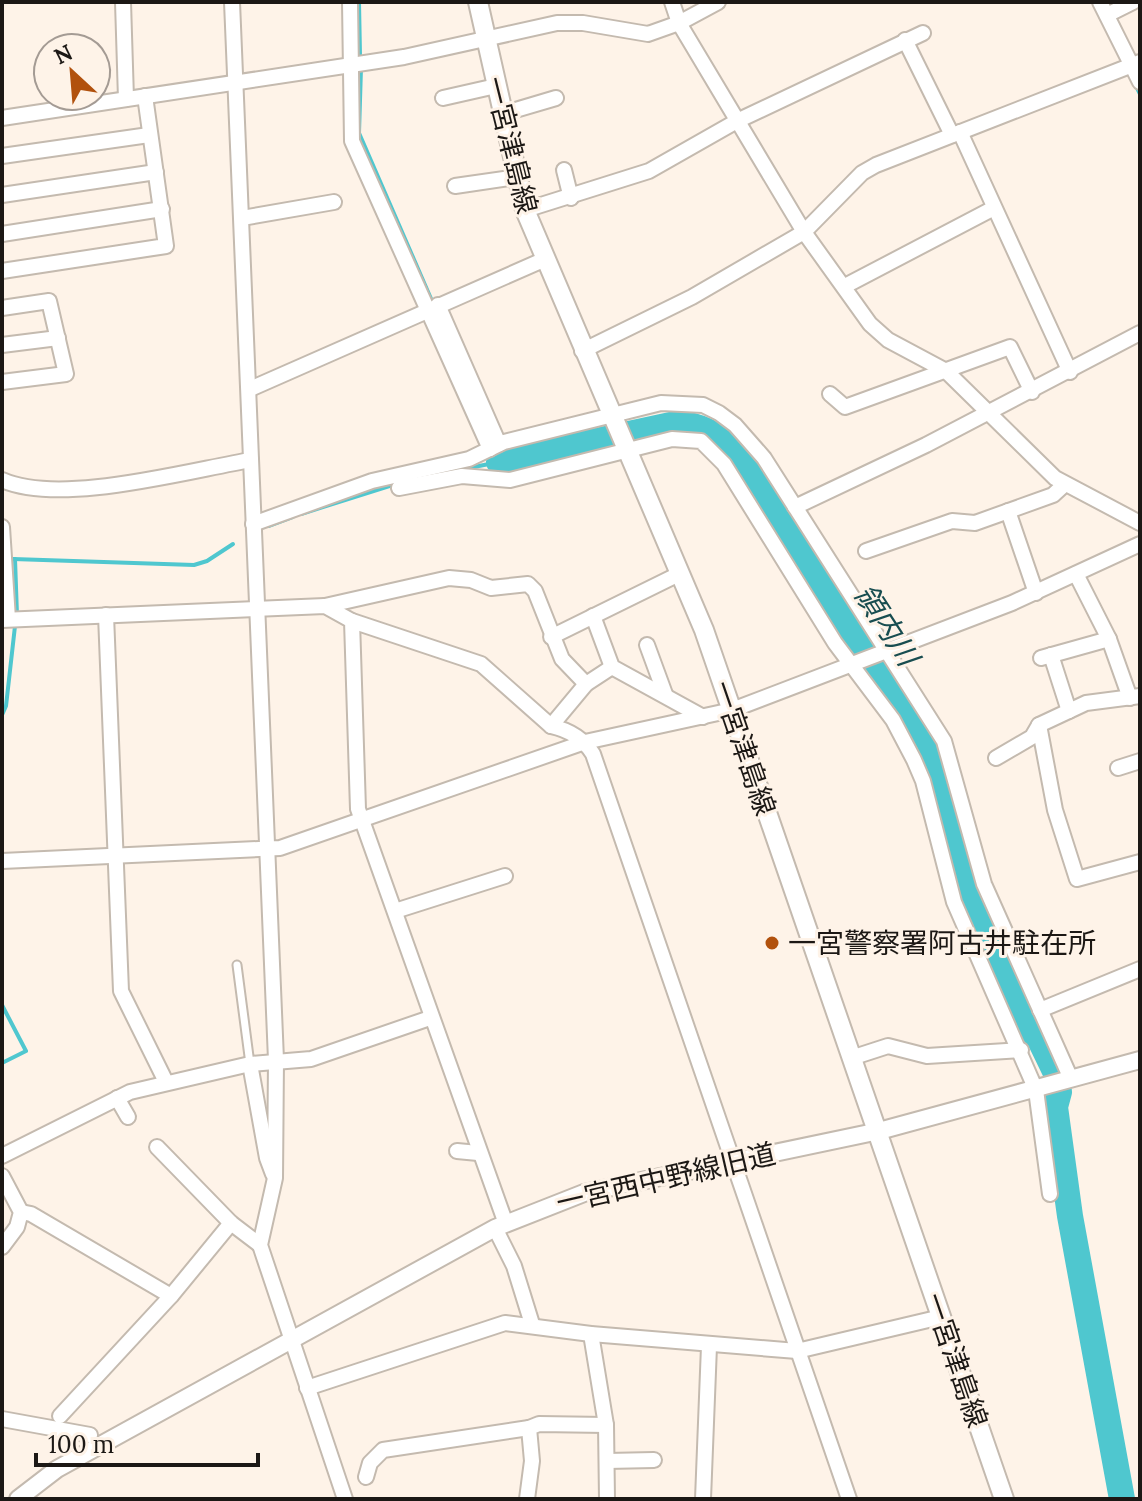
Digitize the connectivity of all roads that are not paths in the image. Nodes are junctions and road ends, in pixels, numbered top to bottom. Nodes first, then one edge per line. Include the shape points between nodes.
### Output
1 (123, 2) edge
2 (232, 2) edge
3 (350, 2) edge
4 (478, 2) edge
5 (672, 2) edge
6 (718, 2) edge
7 (1133, 2) edge
8 (1103, 8) edge
9 (679, 23) junction
10 (923, 33) dead end
11 (486, 40) junction
12 (905, 40) junction
13 (352, 64) junction
14 (1136, 64) edge
15 (235, 80) junction
16 (1140, 82) edge
17 (496, 86) junction
18 (145, 96) junction
19 (443, 98) dead end
20 (556, 98) dead end
21 (126, 99) junction
22 (502, 114) junction
23 (2, 118) edge
24 (737, 121) junction
25 (956, 134) junction
26 (149, 135) junction
27 (2, 156) edge
28 (564, 170) dead end
29 (156, 172) junction
30 (517, 177) junction
31 (455, 186) dead end
32 (2, 195) edge
33 (571, 198) junction
34 (334, 202) dead end
35 (994, 208) junction
36 (162, 209) junction
37 (525, 210) junction
38 (242, 218) junction
39 (804, 232) junction
40 (2, 234) edge
41 (543, 260) junction
42 (2, 271) edge
43 (845, 286) junction
44 (2, 308) edge
45 (432, 308) junction
46 (1140, 333) edge
47 (58, 338) junction
48 (2, 345) edge
49 (582, 351) junction
50 (946, 371) junction
51 (1070, 372) junction
52 (2, 382) edge
53 (250, 389) junction
54 (1032, 392) junction
55 (830, 394) dead end
56 (990, 413) junction
57 (611, 414) junction
58 (494, 446) junction
59 (626, 450) junction
60 (251, 460) junction
61 (2, 480) edge
62 (1065, 484) junction
63 (399, 488) dead end
64 (795, 507) junction
65 (1008, 511) junction
66 (1140, 523) edge
67 (253, 524) junction
68 (2, 527) edge
69 (1140, 544) edge
70 (866, 551) dead end
71 (679, 574) junction
72 (1076, 574) junction
73 (1036, 593) junction
74 (325, 606) junction
75 (257, 610) junction
76 (106, 615) junction
77 (593, 616) junction
78 (5, 619) edge
79 (352, 621) junction
80 (551, 637) junction
81 (1109, 639) junction
82 (647, 645) dead end
83 (888, 653) junction
84 (852, 665) junction
85 (612, 667) junction
86 (586, 684) junction
87 (665, 694) junction
88 (1135, 697) edge
89 (732, 710) junction
90 (1069, 711) junction
91 (703, 717) junction
92 (1039, 725) junction
93 (551, 726) junction
94 (585, 742) junction
95 (996, 758) dead end
96 (1140, 761) edge
97 (1118, 768) dead end
98 (363, 822) junction
99 (268, 851) junction
100 (116, 857) junction
101 (2, 861) edge
102 (1140, 862) edge
103 (505, 876) dead end
104 (395, 911) junction
105 (237, 965) dead end
106 (1140, 969) edge
107 (1040, 1010) junction
108 (430, 1018) junction
109 (1021, 1050) junction
110 (851, 1058) junction
111 (276, 1060) junction
112 (1140, 1060) edge
113 (250, 1064) junction
114 (1071, 1079) junction
115 (166, 1082) junction
116 (1036, 1090) junction
117 (117, 1098) junction
118 (128, 1117) dead end
119 (879, 1131) junction
120 (157, 1147) dead end
121 (457, 1151) dead end
122 (478, 1153) junction
123 (2, 1156) edge
124 (734, 1160) junction
125 (2, 1176) edge
126 (275, 1178) junction
127 (1050, 1194) dead end
128 (21, 1212) junction
129 (231, 1223) junction
130 (500, 1226) junction
131 (260, 1245) junction
132 (2, 1247) edge
133 (171, 1296) junction
134 (941, 1317) junction
135 (532, 1324) junction
136 (591, 1334) junction
137 (293, 1340) junction
138 (709, 1346) junction
139 (797, 1351) junction
140 (307, 1388) junction
141 (60, 1416) dead end
142 (2, 1419) edge
143 (606, 1425) junction
144 (529, 1428) junction
145 (90, 1435) dead end
146 (654, 1460) dead end
147 (607, 1461) junction
148 (366, 1477) dead end
149 (18, 1499) edge
150 (345, 1499) edge
151 (527, 1499) edge
152 (607, 1499) edge
153 (703, 1499) edge
154 (849, 1499) edge
155 (1004, 1499) edge

1 - 21 street
2 - 15 street
3 - 13 street
4 - 11 main road, 一宮津島線
5 - 9 street
6 - 9 street
7 - 8 street
8 - 14 street
9 - 11 street via 648,34 557,23
9 - 24 street
10 - 12 street
11 - 13 street
11 - 17 main road, 一宮津島線
12 - 24 street
12 - 25 street
13 - 15 street
13 - 45 street via 352,141
14 - 16 street
14 - 25 street
15 - 18 street
15 - 38 street
17 - 19 street
17 - 22 main road, 一宮津島線
18 - 21 street
18 - 26 street
20 - 22 street
21 - 23 street
22 - 30 main road, 一宮津島線
24 - 33 street via 649,171
24 - 39 street
25 - 35 street
25 - 39 street via 862,173
26 - 27 street
26 - 29 street
28 - 33 street
29 - 32 street
29 - 36 street
30 - 31 street
30 - 37 main road, 一宮津島線
33 - 37 street
34 - 38 street
35 - 43 street
35 - 51 street
36 - 40 street
36 - 42 street via 166,246
37 - 41 main road, 一宮津島線
38 - 53 street
39 - 43 street
39 - 49 street via 692,297
41 - 45 street
41 - 49 main road, 一宮津島線
43 - 50 street via 870,324 888,340
44 - 47 street via 49,301
45 - 53 street
45 - 58 street
46 - 51 street
47 - 48 street
47 - 52 street via 66,374
49 - 57 main road, 一宮津島線
50 - 54 street via 1010,347
50 - 55 street via 845,407
50 - 56 street
51 - 54 street
53 - 60 street
54 - 56 street
56 - 62 street
56 - 64 street
57 - 58 street
57 - 59 main road, 一宮津島線
57 - 64 street via 681,402 719,413 749,439
58 - 67 street via 469,459 372,481
59 - 63 street via 510,480 462,476
59 - 71 main road, 一宮津島線
59 - 84 street via 672,439 701,441 724,464
60 - 61 street via 72,491 41,491
60 - 67 street
62 - 65 street via 1053,495
62 - 66 street
64 - 83 street
65 - 70 street via 975,523 952,521
65 - 73 street
67 - 75 street
68 - 78 street
69 - 72 street
71 - 77 street
71 - 89 main road, 一宮津島線
72 - 73 street
72 - 81 street
73 - 83 street
74 - 75 street
74 - 79 street
74 - 80 street via 449,578 491,588 528,584
75 - 76 street
75 - 99 street
76 - 78 street
76 - 100 street
77 - 80 street
77 - 85 street
79 - 93 street via 481,664
79 - 98 street via 358,809
80 - 86 street via 562,659
81 - 88 street
81 - 90 street via 1046,656
82 - 87 street
83 - 84 street
83 - 107 street via 944,741 984,884
84 - 89 street
84 - 109 street via 893,720 914,760 954,902
85 - 86 street
85 - 87 street
86 - 93 street
87 - 91 street
88 - 90 street via 1086,703
89 - 91 street
89 - 110 main road, 一宮津島線
90 - 92 street
91 - 94 street
92 - 95 street via 1032,737
92 - 102 street via 1055,810 1077,879
93 - 94 street
94 - 98 street
94 - 124 street
96 - 97 street
98 - 99 street
98 - 104 street
99 - 100 street
99 - 111 street
100 - 101 street
100 - 115 street via 121,991
103 - 104 street
104 - 108 street
105 - 113 lane
106 - 107 street
107 - 114 street
108 - 111 street via 311,1059
108 - 122 street
109 - 110 street via 927,1056 888,1046
109 - 116 street
110 - 119 main road, 一宮津島線
111 - 113 street
111 - 126 street
112 - 114 street, 一宮西中野線旧道
113 - 115 street
113 - 126 street
114 - 116 street, 一宮西中野線旧道
115 - 117 street
116 - 119 street, 一宮西中野線旧道
116 - 127 street
117 - 118 street
117 - 123 street
119 - 124 street, 一宮西中野線旧道
119 - 134 main road, 一宮津島線
120 - 129 street
121 - 122 street
122 - 130 street
124 - 130 street, 一宮西中野線旧道 via 584,1193
124 - 139 street
125 - 128 street
126 - 131 street
128 - 132 street
128 - 133 street
129 - 131 street
129 - 133 street
130 - 135 street
130 - 137 street, 一宮西中野線旧道
131 - 137 street
133 - 141 street
134 - 139 street
134 - 155 main road, 一宮津島線
135 - 136 street
135 - 140 street via 505,1323
136 - 138 street
136 - 143 street
137 - 140 street
137 - 149 street, 一宮西中野線旧道 via 57,1469
138 - 139 street
138 - 153 street
139 - 154 street
140 - 150 street
142 - 145 street
143 - 144 street
143 - 147 street
144 - 148 street via 383,1450 370,1463
144 - 151 street
146 - 147 street
147 - 152 street

